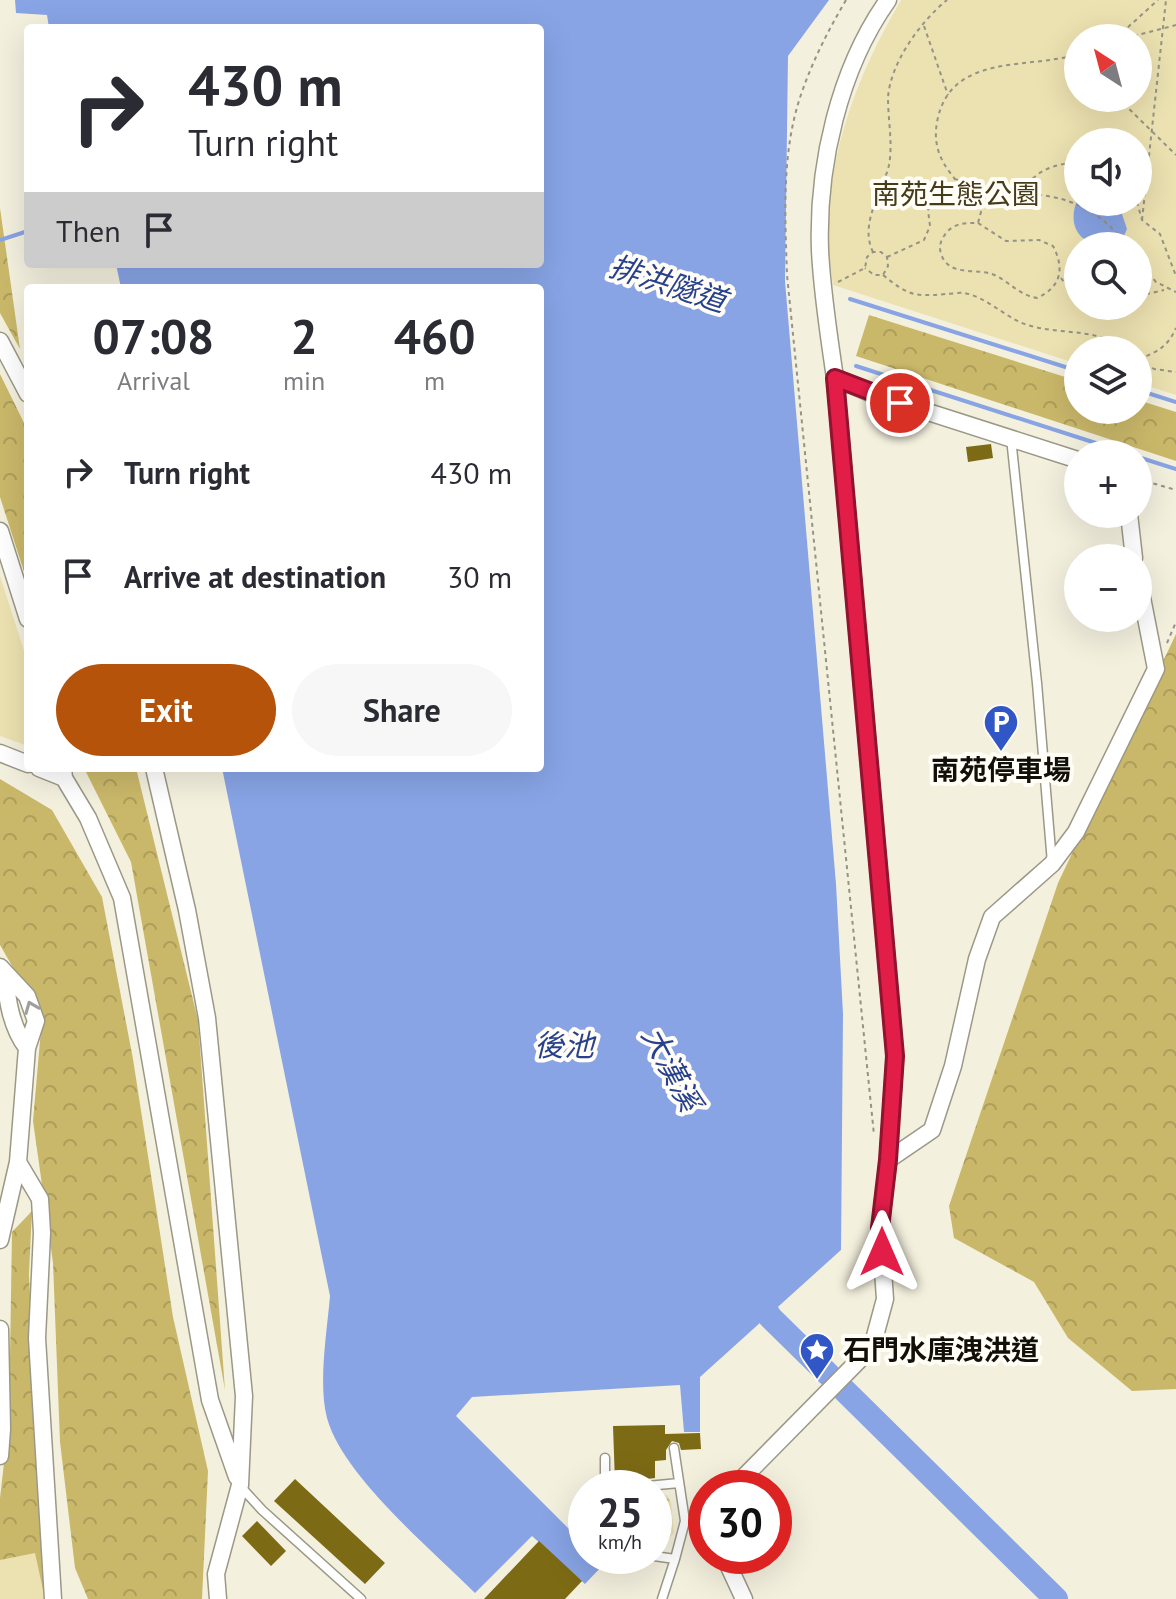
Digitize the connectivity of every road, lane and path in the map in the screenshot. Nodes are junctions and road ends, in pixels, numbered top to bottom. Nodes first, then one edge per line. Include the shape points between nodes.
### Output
1 (846, 0) edge
2 (888, 0) edge
3 (947, 0) edge
4 (1158, 0) edge
5 (1166, 0) edge
6 (1131, 24) edge
7 (923, 25) junction
8 (1176, 25) edge
9 (1163, 28) junction
10 (1152, 31) edge
11 (1064, 57) edge
12 (948, 95) junction
13 (1132, 112) edge
14 (1148, 128) edge
15 (1151, 128) edge
16 (1152, 132) edge
17 (1176, 155) edge
18 (1064, 165) edge
19 (955, 179) junction
20 (986, 193) junction
21 (1021, 194) junction
22 (1141, 216) edge
23 (1142, 216) edge
24 (1142, 220) junction
25 (978, 223) junction
26 (1117, 232) edge
27 (873, 252) junction
28 (887, 257) junction
29 (865, 268) junction
30 (883, 275) junction
31 (1176, 276) edge
32 (1060, 277) junction
33 (1152, 277) edge
34 (1064, 282) edge
35 (822, 289) junction
36 (1165, 289) junction
37 (1176, 292) edge
38 (1152, 293) edge
39 (1176, 328) edge
40 (1100, 336) edge
41 (0, 341) edge
42 (1152, 353) edge
43 (1152, 368) edge
44 (1176, 372) edge
45 (835, 378) junction
46 (24, 386) edge
47 (1011, 438) junction
48 (1064, 455) edge
49 (1152, 483) edge
50 (1176, 490) edge
51 (0, 531) edge
52 (24, 606) edge
53 (1149, 632) edge
54 (0, 753) edge
55 (24, 762) edge
56 (155, 772) edge
57 (63, 773) edge
58 (1052, 864) junction
59 (2, 971) edge
60 (874, 1139) dead end
61 (888, 1160) junction
62 (18, 1162) junction
63 (0, 1240) edge
64 (0, 1329) edge
65 (674, 1448) dead end
66 (0, 1456) edge
67 (605, 1458) dead end
68 (605, 1470) edge
69 (751, 1470) edge
70 (679, 1483) junction
71 (672, 1484) edge
72 (240, 1485) junction
73 (685, 1521) junction
74 (688, 1521) edge
75 (672, 1559) edge
76 (675, 1559) junction
77 (732, 1574) edge
78 (53, 1599) edge
79 (218, 1599) edge
80 (361, 1599) edge
81 (662, 1599) edge
82 (744, 1599) edge

1 - 60 path via 801,92 785,210 787,275
2 - 35 street via 859,49 827,153 820,234
3 - 7 path
4 - 6 path
5 - 9 path
7 - 12 path
7 - 27 path via 894,72 888,95 890,160 869,221 867,239
8 - 9 path
9 - 10 path
9 - 15 path
11 - 12 path via 979,70 960,80
12 - 19 path via 936,143 941,163
13 - 14 path
16 - 17 path
18 - 21 path via 1042,169
19 - 20 path
19 - 28 path via 928,210 930,226 924,240
20 - 21 path
20 - 25 path
21 - 26 path via 1049,195 1085,207
22 - 24 path
23 - 24 path
24 - 31 path via 1160,234
25 - 32 path via 1006,241 1039,240 1053,246 1061,261
25 - 32 path via 960,223 940,242 954,269 990,273 1037,298
27 - 28 path
27 - 29 path
28 - 30 path
29 - 30 path
29 - 35 path
30 - 40 path via 914,295 965,293 1032,327
32 - 34 path
33 - 36 path
35 - 45 street
36 - 37 path
36 - 38 path
39 - 42 path via 1170,342
41 - 46 street
43 - 44 path
45 - 47 street
45 - 61 street via 895,1056
47 - 48 street
47 - 58 lane
49 - 50 path
51 - 52 street
53 - 58 street via 1156,669 1076,832
54 - 55 street
56 - 72 street via 207,1018 244,1396
57 - 72 street via 122,898 210,1400
58 - 61 street via 992,917 932,1130
59 - 62 street via 6,997 27,1048
61 - 69 street via 880,1228 885,1299 872,1347
62 - 63 street
62 - 78 street via 40,1199 37,1338
64 - 66 street
65 - 70 lane
67 - 68 lane
70 - 71 lane
70 - 73 lane
72 - 79 street via 216,1574
72 - 80 lane
73 - 74 lane
73 - 76 lane
75 - 76 lane
76 - 81 lane
77 - 82 street

